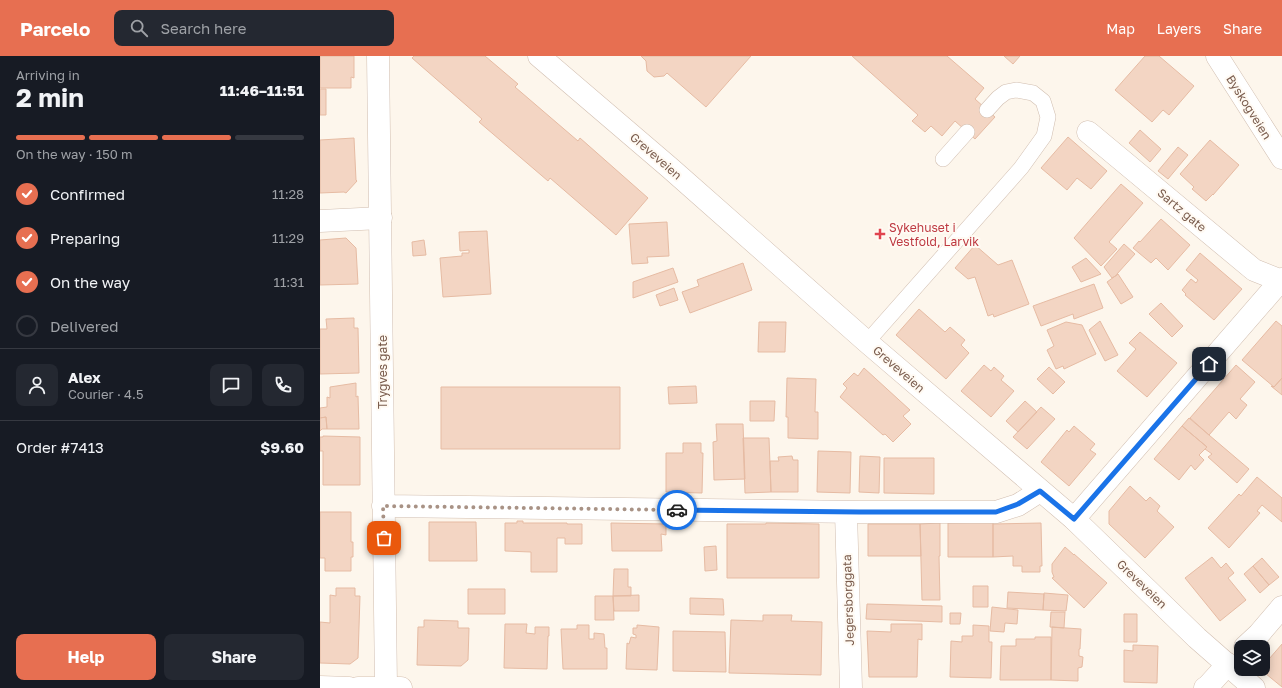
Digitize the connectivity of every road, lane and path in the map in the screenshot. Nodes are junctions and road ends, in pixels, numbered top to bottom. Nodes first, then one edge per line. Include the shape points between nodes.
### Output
1 (378, 56) edge
2 (539, 56) edge
3 (1217, 56) edge
4 (987, 110) dead end
5 (967, 132) dead end
6 (1088, 132) dead end
7 (1282, 158) edge
8 (943, 159) dead end
9 (381, 218) junction
10 (320, 221) edge
11 (1282, 280) edge
12 (867, 342) junction
13 (1040, 491) junction
14 (383, 506) junction
15 (846, 512) junction
16 (1074, 519) junction
17 (1282, 607) edge
18 (1253, 640) edge
19 (1234, 658) edge
20 (1246, 676) edge
21 (320, 687) edge
22 (348, 688) edge
23 (358, 688) edge
24 (394, 688) edge
25 (851, 688) edge
26 (1205, 688) edge
27 (1254, 688) edge

1 - 9 street, Trygves gate
2 - 12 street, Greveveien
3 - 7 street, Byskogveien
4 - 12 lane via 1006,92 1016,90 1033,93 1043,101 1048,117 1044,136 1021,168
5 - 8 lane
6 - 11 street, Sartz gate via 1254,270
9 - 10 street
9 - 14 street, Trygves gate
11 - 16 street
12 - 13 street, Greveveien
13 - 15 street via 1018,504 996,512
13 - 16 street, Greveveien
14 - 15 street
14 - 24 street, Trygves gate
15 - 25 street, Jegersborggata
16 - 19 street, Greveveien via 1197,638
17 - 18 street
19 - 26 street
20 - 27 street, Greveveien
21 - 22 street
23 - 24 street

